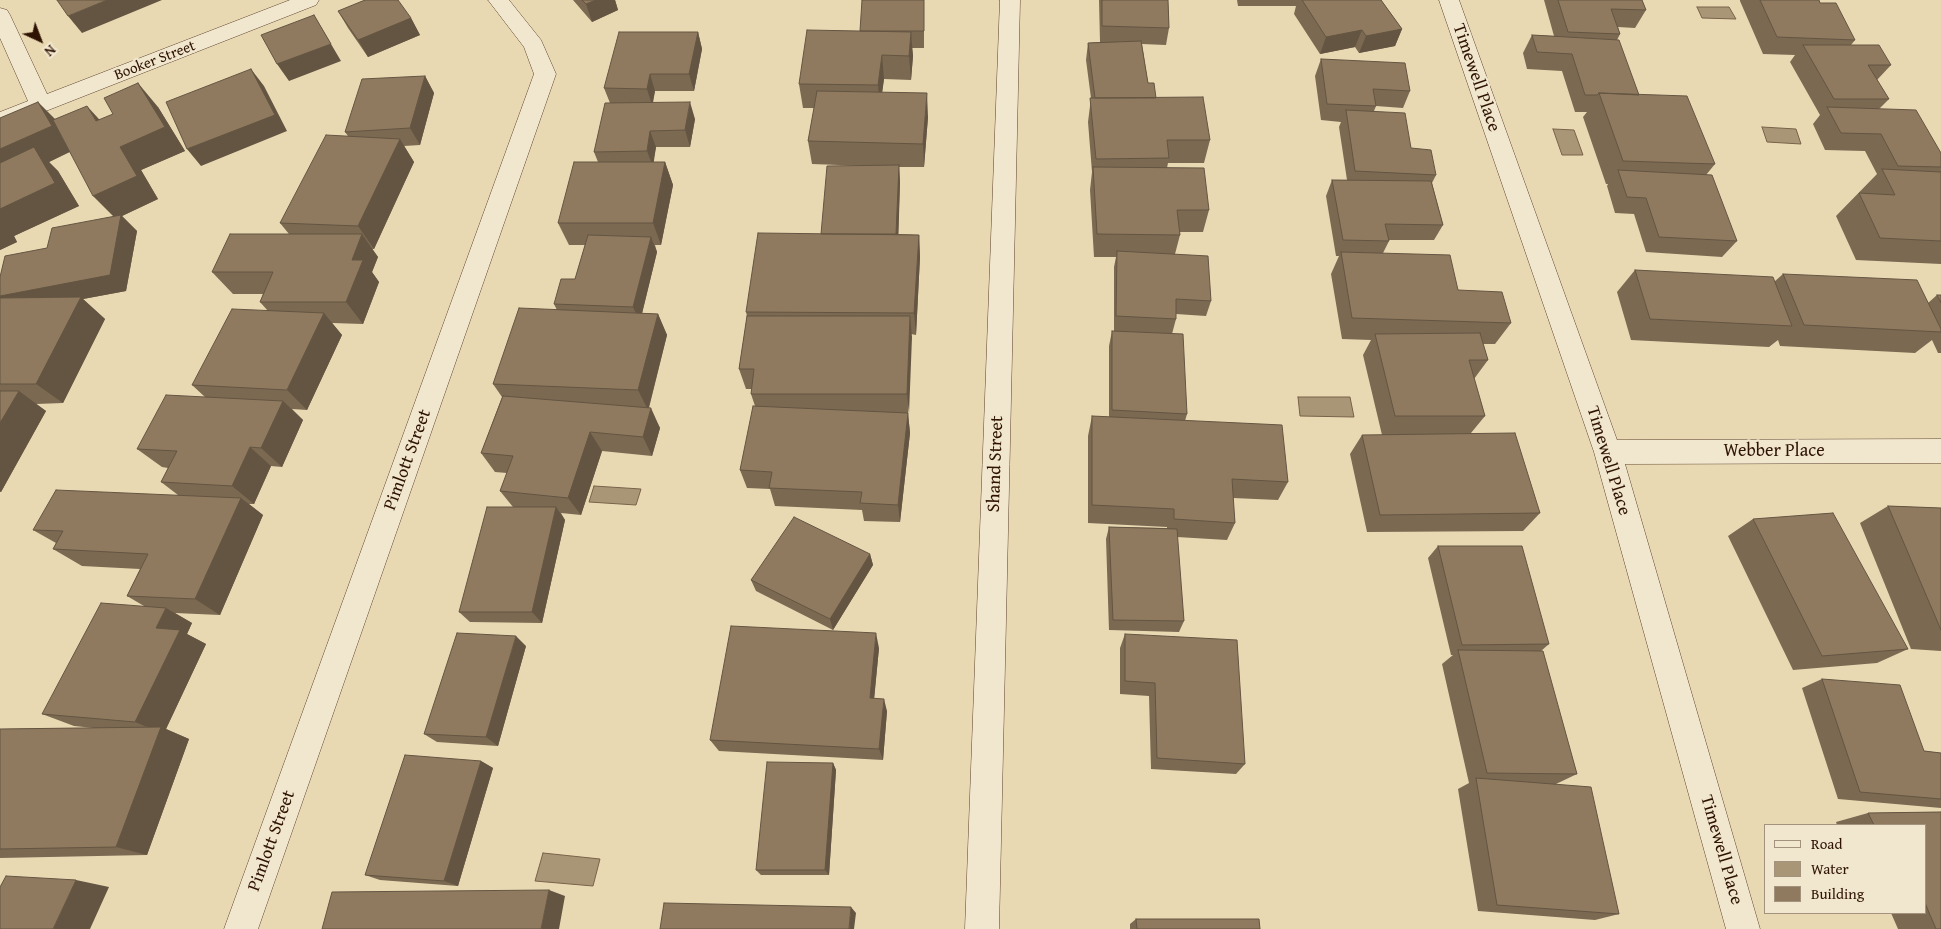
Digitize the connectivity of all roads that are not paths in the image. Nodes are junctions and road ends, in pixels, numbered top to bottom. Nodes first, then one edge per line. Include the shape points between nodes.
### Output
1 (309, 0) edge
2 (498, 0) edge
3 (1010, 0) edge
4 (1449, 0) edge
5 (0, 15) edge
6 (41, 105) junction
7 (0, 122) edge
8 (1941, 451) edge
9 (1608, 452) junction
10 (241, 929) edge
11 (982, 929) edge
12 (1744, 929) edge

1 - 6 street, Booker Street
2 - 10 street, Pimlott Street via 534,45 545,74
3 - 11 street, Shand Street
4 - 9 street, Timewell Place
5 - 6 street
6 - 7 street, Booker Street
8 - 9 street, Webber Place
9 - 12 street, Timewell Place

